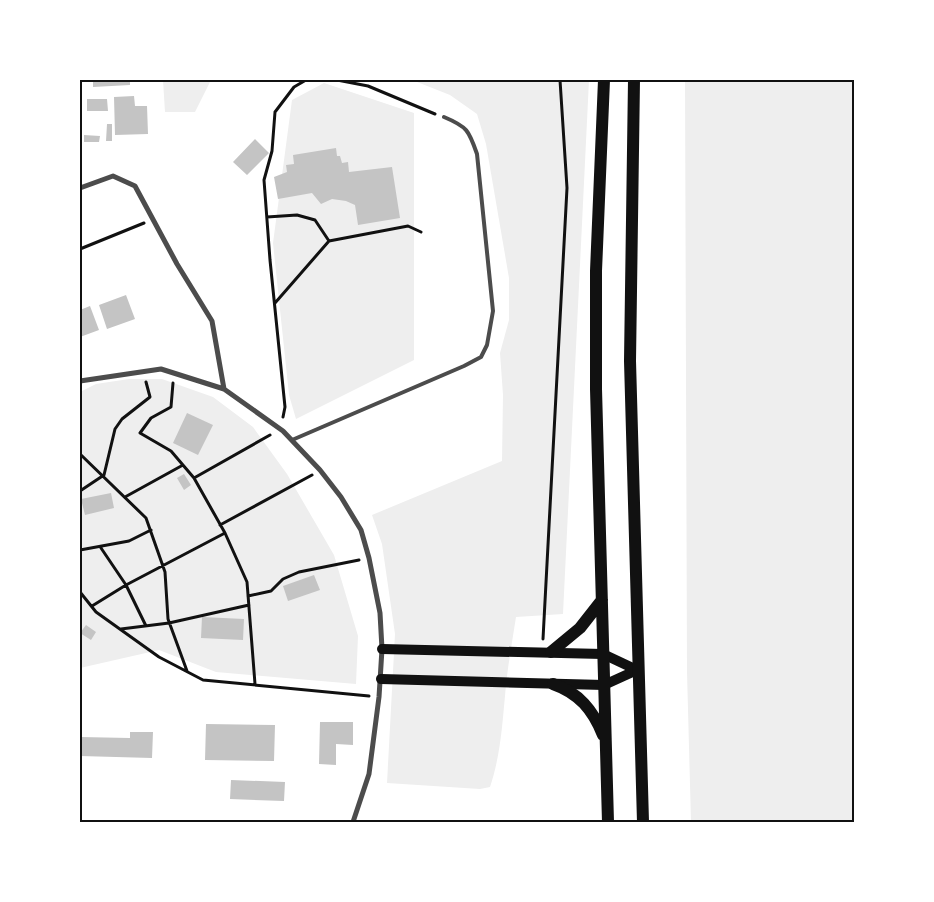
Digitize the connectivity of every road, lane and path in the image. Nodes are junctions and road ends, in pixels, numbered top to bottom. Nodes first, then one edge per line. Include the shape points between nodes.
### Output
1 (306, 80) edge
2 (336, 80) edge
3 (560, 80) edge
4 (604, 80) edge
5 (634, 80) edge
6 (444, 117) joint
7 (80, 188) edge
8 (267, 217) junction
9 (153, 220) junction
10 (421, 232) dead end
11 (329, 241) junction
12 (80, 249) edge
13 (274, 303) junction
14 (143, 372) junction
15 (174, 373) junction
16 (80, 380) edge
17 (224, 389) junction
18 (280, 429) junction
19 (292, 440) junction
20 (80, 454) edge
21 (183, 465) junction
22 (320, 470) junction
23 (104, 475) junction
24 (194, 478) junction
25 (80, 491) edge
26 (125, 497) junction
27 (220, 525) junction
28 (151, 530) junction
29 (225, 533) junction
30 (101, 548) junction
31 (80, 550) edge
32 (370, 558) junction
33 (164, 568) junction
34 (126, 585) junction
35 (80, 592) edge
36 (248, 596) junction
37 (602, 600) junction
38 (92, 606) junction
39 (249, 606) junction
40 (169, 623) junction
41 (146, 626) junction
42 (121, 630) junction
43 (382, 649) junction
44 (547, 652) junction
45 (603, 654) junction
46 (637, 670) junction
47 (187, 671) junction
48 (380, 679) junction
49 (255, 684) junction
50 (553, 684) junction
51 (604, 685) junction
52 (379, 697) junction
53 (605, 741) junction
54 (353, 822) edge
55 (608, 822) edge
56 (642, 822) edge

1 - 8 path via 294,87 275,112 272,150 264,180
2 - 6 path via 368,86
3 - 44 path via 567,188
4 - 37 main road via 596,271
5 - 46 main road via 630,361
6 - 19 lane via 469,131 477,154 493,311 487,345 481,357 464,366
7 - 9 street via 114,176 135,186
8 - 11 path via 297,215 315,220
8 - 13 path
9 - 12 path
9 - 17 street via 212,321
10 - 11 path via 408,226
11 - 13 path
13 - 18 path via 286,407
14 - 15 street via 162,369
14 - 16 street
14 - 23 path via 150,397 122,419 115,429
15 - 17 street
15 - 21 path via 170,407 151,418 140,433 171,451
17 - 18 street
18 - 19 street
18 - 24 path
19 - 22 street
20 - 23 path
21 - 24 path
21 - 26 path
22 - 27 path
22 - 32 street via 361,530
23 - 25 path
23 - 26 path
24 - 27 path
26 - 28 path via 146,518
27 - 29 path
28 - 30 path via 129,541
28 - 33 path
29 - 33 path
29 - 36 path via 247,582
30 - 31 path
30 - 34 path
32 - 36 path via 299,572 283,579 271,592
32 - 43 street via 380,613
33 - 34 path
33 - 40 path
34 - 38 path
34 - 41 path
35 - 38 path
36 - 39 path
37 - 44 main road via 580,628
37 - 45 main road
38 - 42 path
39 - 40 path
39 - 49 path
40 - 41 path
40 - 47 path
41 - 42 path
42 - 47 path
43 - 44 main road
43 - 48 street
44 - 45 main road
45 - 46 main road
45 - 51 main road
46 - 51 main road
46 - 56 main road
47 - 49 path via 203,680
48 - 50 main road
48 - 52 street
49 - 52 path
50 - 51 main road
50 - 53 main road via 574,693 583,701
51 - 53 main road
52 - 54 street via 369,774
53 - 55 main road

